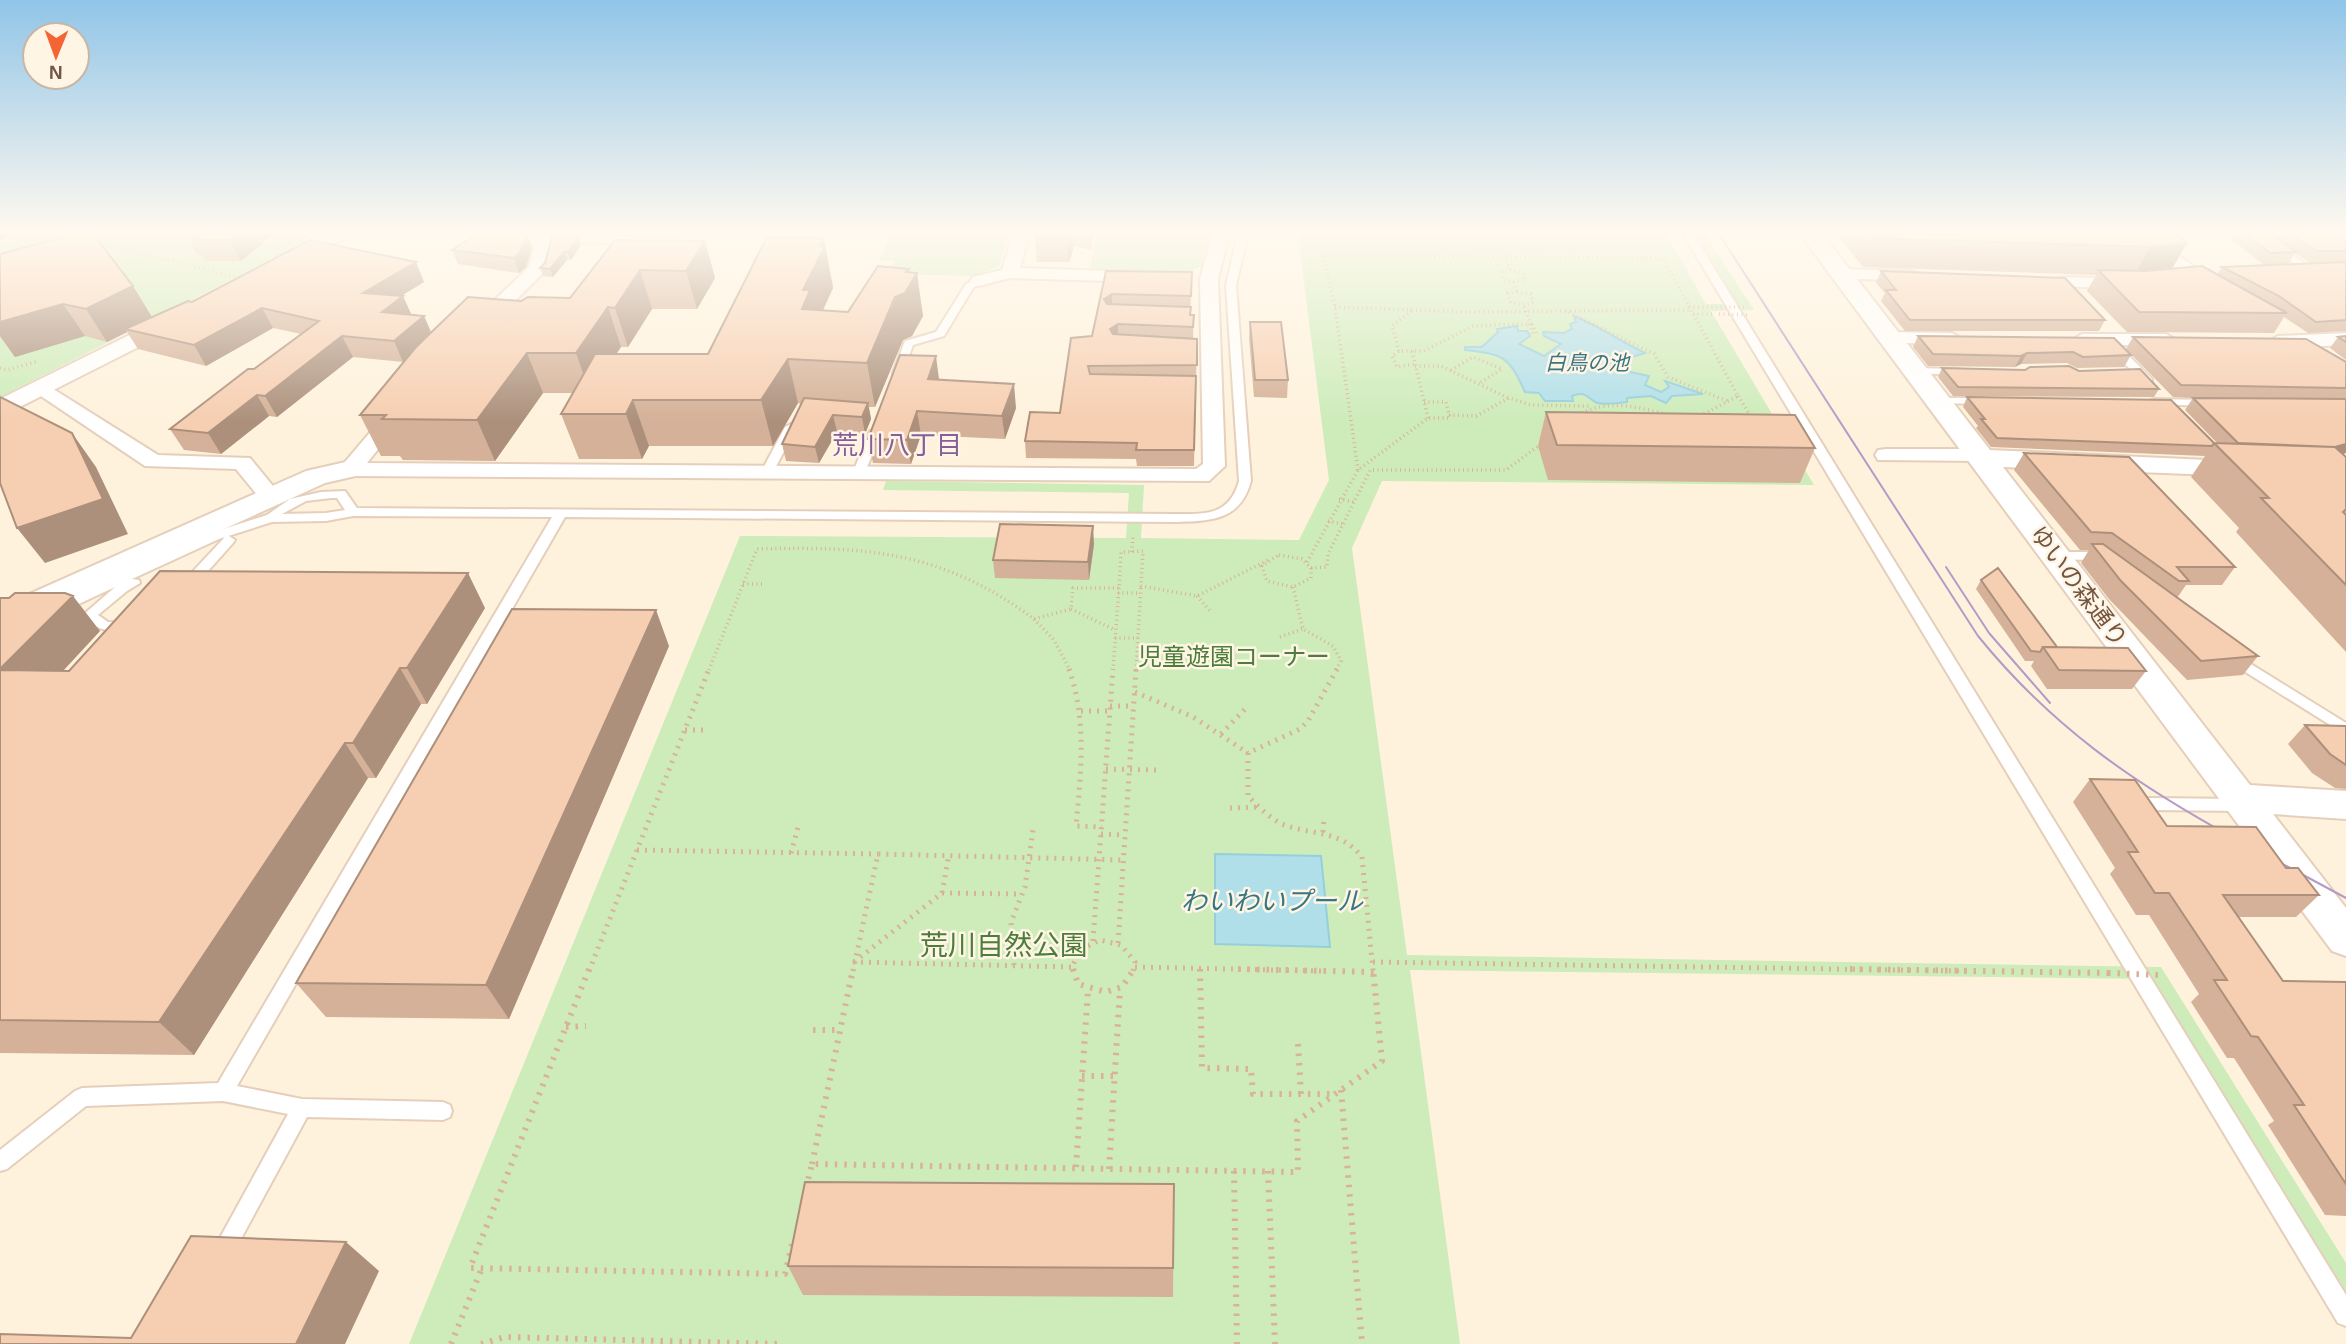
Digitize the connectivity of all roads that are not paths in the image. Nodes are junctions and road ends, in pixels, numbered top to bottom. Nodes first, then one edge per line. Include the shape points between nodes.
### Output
1 (514, 297) edge
2 (963, 297) edge
3 (1201, 297) edge
4 (1232, 297) edge
5 (1726, 297) edge
6 (1858, 297) edge
7 (2078, 297) edge
8 (2084, 301) edge
9 (192, 311) edge
10 (2102, 320) edge
11 (2273, 321) edge
12 (475, 333) edge
13 (1890, 338) junction
14 (1970, 340) edge
15 (2066, 340) edge
16 (2114, 340) junction
17 (2186, 340) edge
18 (2346, 340) edge
19 (2252, 341) edge
20 (2305, 342) junction
21 (2326, 357) edge
22 (1915, 371) junction
23 (2126, 372) edge
24 (2138, 372) junction
25 (1969, 373) edge
26 (42, 388) junction
27 (892, 390) edge
28 (407, 401) edge
29 (1938, 401) junction
30 (1992, 401) edge
31 (2141, 402) edge
32 (2168, 402) junction
33 (2221, 403) edge
34 (0, 410) edge
35 (2177, 411) edge
36 (796, 418) edge
37 (879, 425) edge
38 (1886, 455) dead end
39 (1981, 457) junction
40 (350, 469) junction
41 (2270, 469) edge
42 (767, 472) junction
43 (859, 472) junction
44 (271, 507) junction
45 (353, 512) junction
46 (561, 513) junction
47 (245, 528) junction
48 (229, 540) junction
49 (2055, 556) junction
50 (2116, 572) edge
51 (174, 600) edge
52 (0, 620) edge
53 (129, 626) edge
54 (0, 635) edge
55 (2223, 650) edge
56 (2346, 730) edge
57 (2241, 801) junction
58 (2148, 804) edge
59 (2346, 804) edge
60 (2346, 939) edge
61 (223, 1092) junction
62 (302, 1108) junction
63 (443, 1111) dead end
64 (0, 1162) edge
65 (209, 1274) edge
66 (2346, 1315) edge

1 - 12 street
2 - 27 lane via 940,334 909,343
3 - 43 street via 1214,466 1201,476
4 - 46 lane via 1245,481 1239,502 1222,513 1158,517
5 - 66 lane
6 - 13 street, ゆいの森通り
7 - 8 street
9 - 26 street
10 - 16 street
11 - 20 street
13 - 14 street
13 - 22 street, ゆいの森通り
15 - 16 street
16 - 17 street
16 - 24 lane
18 - 20 street
19 - 20 street
20 - 21 street
22 - 25 lane
22 - 29 street, ゆいの森通り
23 - 24 lane
24 - 32 lane
26 - 34 street
26 - 44 street via 153,461 242,463
28 - 40 street
29 - 30 lane
29 - 39 street, ゆいの森通り
31 - 32 lane
32 - 33 lane
32 - 35 lane
36 - 42 lane
37 - 43 lane
38 - 39 street
39 - 41 street via 2227,463
39 - 49 street, ゆいの森通り
40 - 42 street
40 - 44 street via 316,477
42 - 43 street
44 - 45 lane via 326,517
44 - 45 lane via 312,495 341,494
44 - 47 lane
44 - 52 street
45 - 46 lane
46 - 61 lane
47 - 48 lane
47 - 54 lane via 215,536
48 - 51 lane
48 - 53 lane via 122,589 90,615 96,624
49 - 50 lane via 2095,556
49 - 57 street, ゆいの森通り
55 - 56 lane
57 - 58 lane
57 - 59 street
57 - 60 street, ゆいの森通り
61 - 62 lane
61 - 64 lane via 82,1097
62 - 63 lane
62 - 65 lane

